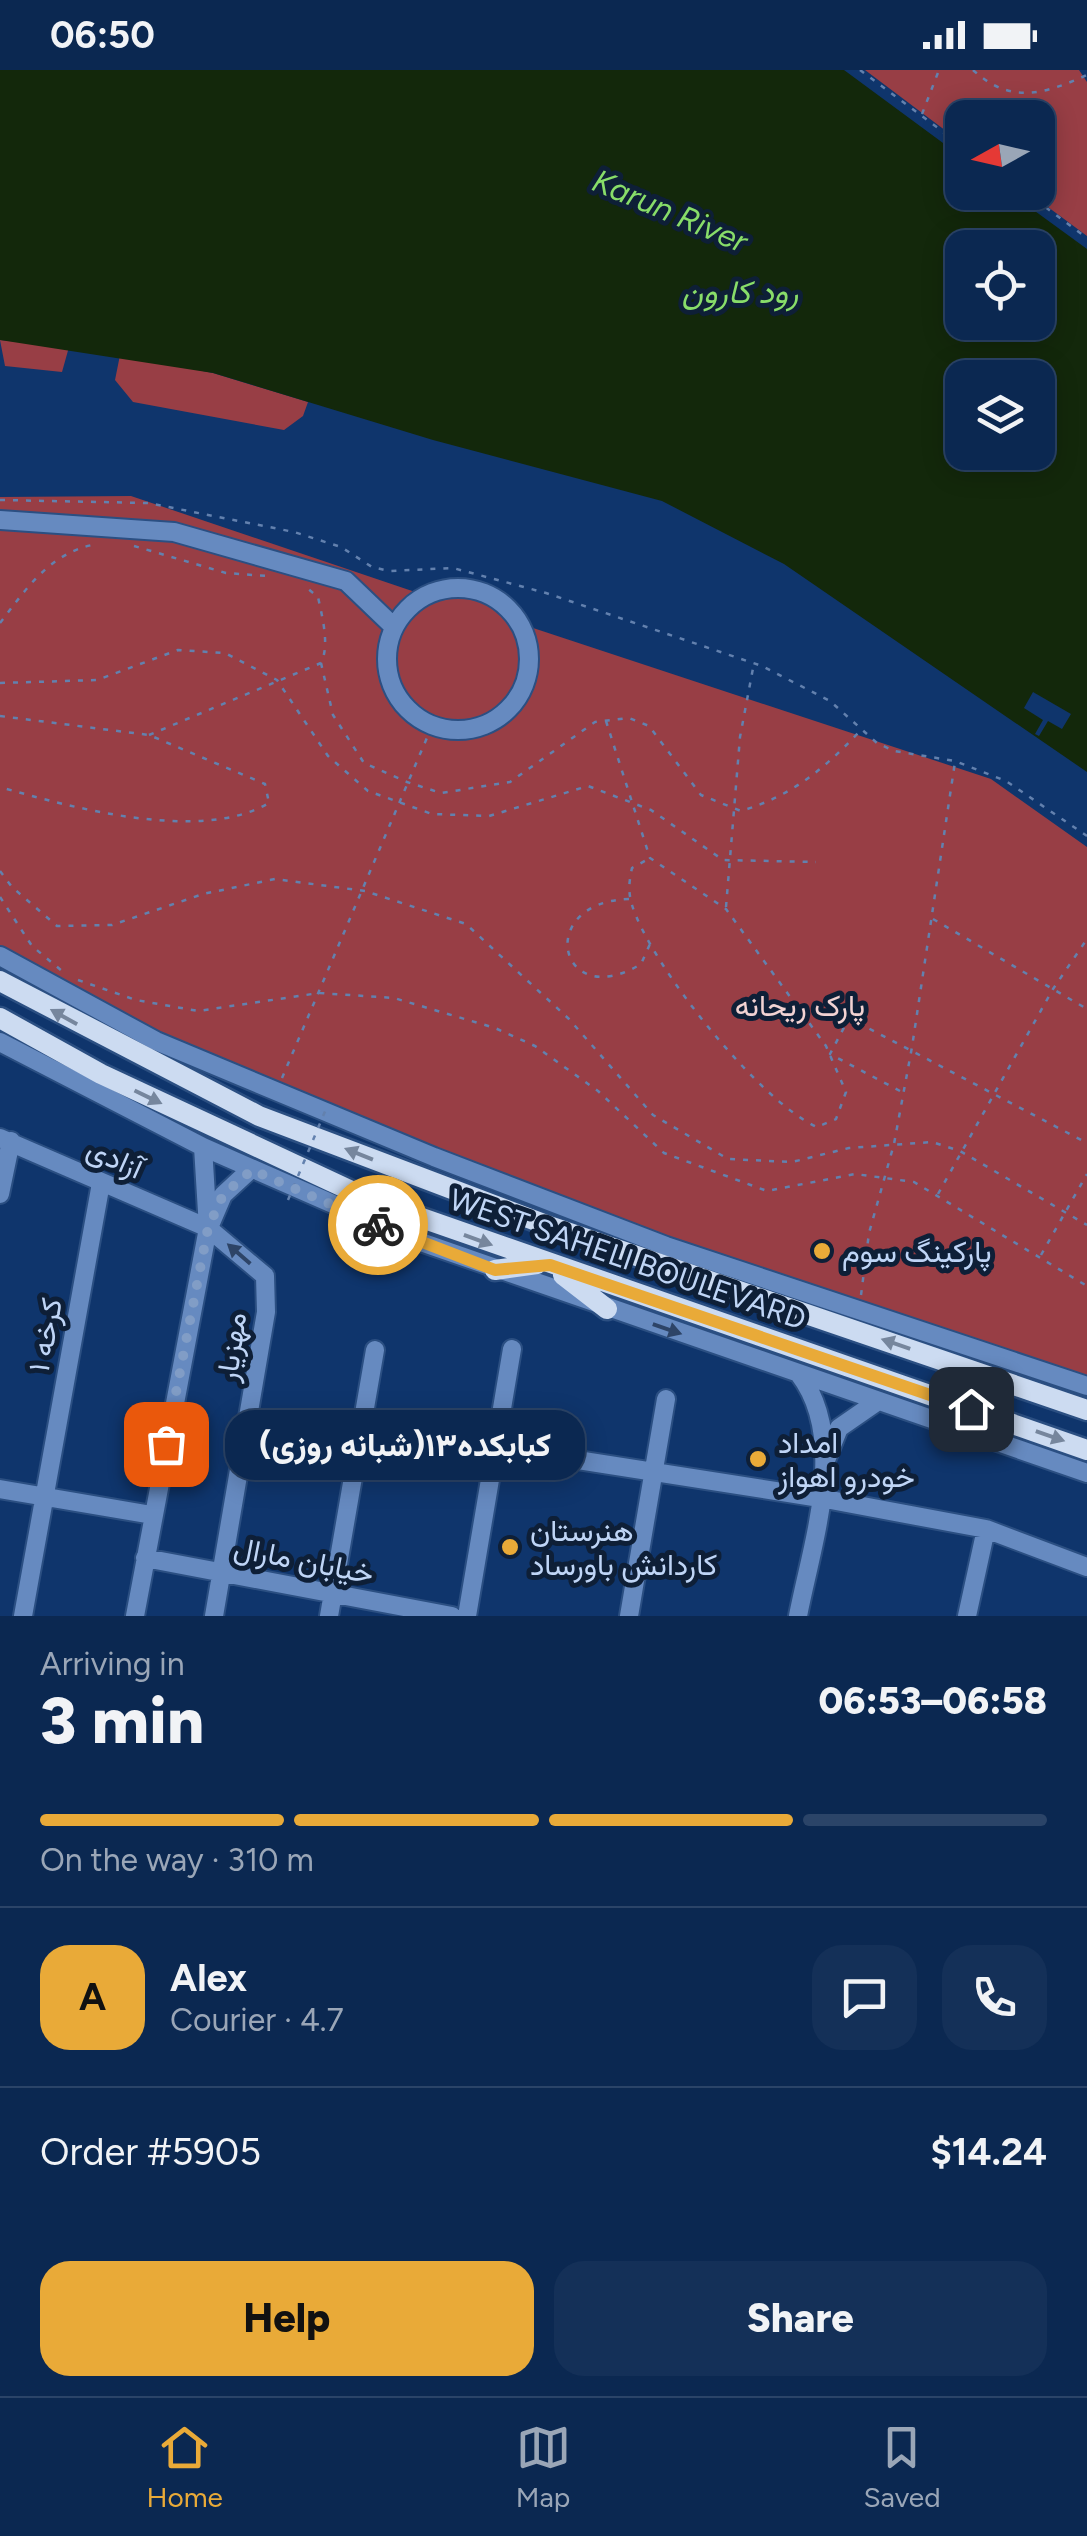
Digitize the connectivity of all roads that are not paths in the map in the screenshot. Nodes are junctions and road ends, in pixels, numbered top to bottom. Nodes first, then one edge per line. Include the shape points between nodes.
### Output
1 (0, 520) edge
2 (394, 627) junction
3 (0, 956) edge
4 (0, 981) edge
5 (0, 1018) edge
6 (0, 1042) edge
7 (98, 1072) junction
8 (74, 1082) junction
9 (110, 1100) junction
10 (5, 1140) edge
11 (203, 1147) junction
12 (252, 1170) junction
13 (101, 1183) junction
14 (0, 1194) edge
15 (208, 1228) junction
16 (546, 1264) junction
17 (495, 1270) junction
18 (607, 1308) junction
19 (512, 1349) dead end
20 (375, 1350) dead end
21 (799, 1374) junction
22 (1087, 1386) edge
23 (666, 1399) dead end
24 (878, 1401) junction
25 (1087, 1410) edge
26 (495, 1448) junction
27 (1087, 1450) edge
28 (824, 1465) junction
29 (1087, 1473) edge
30 (653, 1475) junction
31 (0, 1489) edge
32 (42, 1496) junction
33 (820, 1498) junction
34 (152, 1515) junction
35 (986, 1530) junction
36 (145, 1558) junction
37 (1087, 1567) edge
38 (222, 1572) junction
39 (332, 1594) junction
40 (412, 1612) edge
41 (22, 1616) edge
42 (136, 1616) edge
43 (214, 1616) edge
44 (329, 1616) edge
45 (452, 1616) edge
46 (467, 1616) edge
47 (629, 1616) edge
48 (798, 1616) edge
49 (968, 1616) edge

1 - 2 street via 174,532 346,581
2 - 2 street via 424,595 468,587 489,594 521,624 530,666 512,706 475,728 454,730 412,713 388,674
3 - 22 street via 156,1040 666,1246
25 -> 4 main road, WEST SAHELI BOULEVARD via 552,1227 264,1118
5 - 7 main road, WEST SAHELI BOULEVARD
6 - 8 street
7 - 8 main road
7 - 9 main road
7 -> 16 main road, WEST SAHELI BOULEVARD via 342,1189
8 - 9 street
9 - 11 street
10 - 13 street, آزادی
10 - 14 street
11 - 12 street
11 - 15 street
12 - 15 street via 223,1195
12 - 17 street
13 - 15 street, آزادی
13 - 32 street, کرخه ۱
15 - 34 street
38 -> 15 street, مهزیار via 266,1312 265,1276
16 - 17 main road
16 - 18 main road
16 -> 27 main road, WEST SAHELI BOULEVARD
17 - 18 street
18 -> 21 street
19 - 26 street
20 - 39 street
21 - 24 street
21 - 28 street via 820,1415
23 - 30 street
24 - 28 street via 838,1428
24 - 29 street
26 - 30 street
26 - 46 street
28 - 33 street
30 - 33 street
30 - 47 street
31 - 32 street
32 - 34 street
32 - 41 street, کرخه ۱
33 - 35 street
33 - 48 street
34 - 36 street
35 - 37 street
35 - 49 street
36 - 38 street, خیابان مارال
36 - 42 street
38 - 39 street, خیابان مارال
38 - 43 street, مهزیار
39 - 40 street, خیابان مارال
39 - 44 street
40 - 45 street, خیابان مارال

